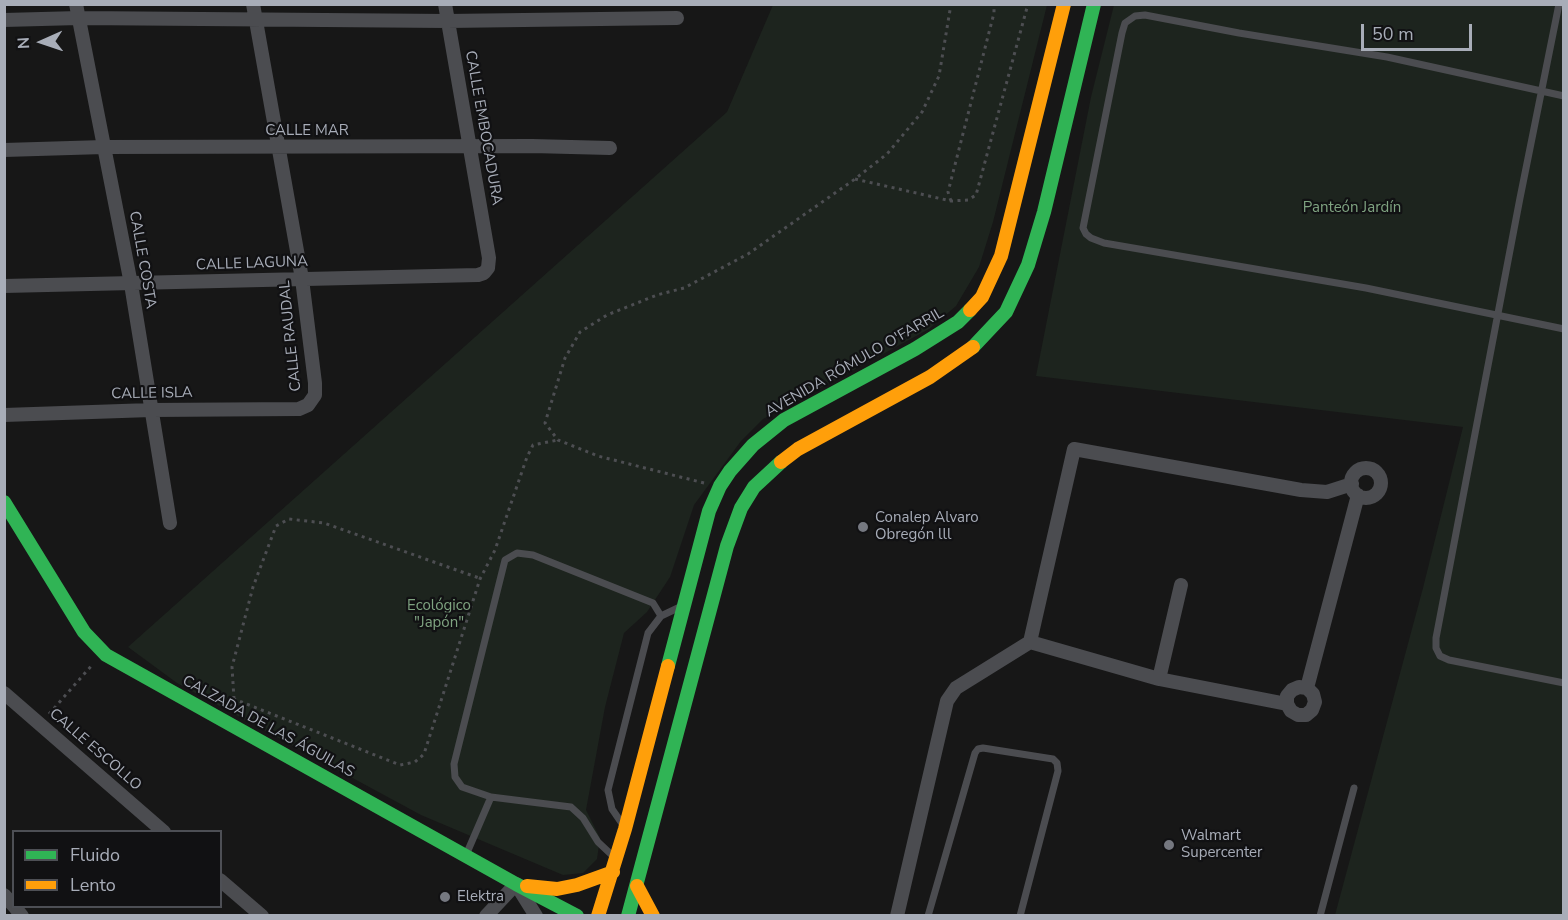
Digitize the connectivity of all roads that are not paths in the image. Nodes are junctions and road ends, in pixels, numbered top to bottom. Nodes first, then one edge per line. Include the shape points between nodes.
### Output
1 (254, 4) edge
2 (445, 4) edge
3 (1064, 4) edge
4 (1094, 4) edge
5 (1559, 4) edge
6 (78, 11) edge
7 (677, 18) dead end
8 (256, 19) junction
9 (4, 20) edge
10 (447, 21) junction
11 (1541, 91) junction
12 (1563, 96) edge
13 (104, 147) junction
14 (470, 147) junction
15 (278, 148) junction
16 (610, 148) dead end
17 (4, 150) edge
18 (489, 258) joint
19 (302, 279) junction
20 (131, 284) junction
21 (4, 286) edge
22 (1497, 314) junction
23 (1563, 329) edge
24 (300, 409) joint
25 (151, 410) junction
26 (4, 415) edge
27 (4, 502) edge
28 (170, 523) dead end
29 (1181, 585) dead end
30 (684, 605) junction
31 (661, 616) junction
32 (1030, 642) junction
33 (1159, 679) junction
34 (1563, 683) edge
35 (1307, 688) junction
36 (4, 693) edge
37 (1287, 704) junction
38 (1354, 788) dead end
39 (491, 796) junction
40 (625, 829) junction
41 (163, 830) edge
42 (646, 854) junction
43 (466, 856) junction
44 (616, 860) junction
45 (222, 882) edge
46 (516, 884) junction
47 (637, 886) junction
48 (261, 915) edge
49 (486, 915) edge
50 (536, 915) edge
51 (577, 915) edge
52 (585, 915) edge
53 (598, 915) edge
54 (628, 915) edge
55 (652, 915) edge
56 (897, 915) edge
57 (928, 915) edge
58 (1020, 915) edge
59 (1320, 915) edge

1 - 8 street, CALLE RAUDAL
2 - 10 street, CALLE EMBOCADURA
3 - 30 main road, AVENIDA RÓMULO O'FARRIL via 1001,256 982,297 958,322 784,420 753,445 730,471 709,511
4 - 42 main road via 1044,212 1028,265 1006,312 974,346 930,377 789,456 754,487 741,508 727,546
5 - 11 lane
6 - 8 street
6 - 9 street
6 - 13 street, CALLE COSTA
7 - 10 street
8 - 10 street
8 - 15 street, CALLE RAUDAL
10 - 14 street, CALLE EMBOCADURA
11 - 12 lane
11 - 22 lane
11 - 22 lane via 1387,57 1135,16 1125,23 1122,33 1084,218 1086,234 1104,243
13 - 15 street, CALLE MAR
13 - 17 street, CALLE MAR
13 - 20 street, CALLE COSTA
14 - 15 street, CALLE MAR
14 - 16 street, CALLE MAR
14 - 18 street, CALLE EMBOCADURA
15 - 19 street, CALLE RAUDAL
18 - 19 street, CALLE LAGUNA via 488,268 478,275
19 - 20 street, CALLE LAGUNA
19 - 24 street, CALLE RAUDAL via 315,395
20 - 21 street, CALLE LAGUNA
20 - 25 street, CALLE COSTA
22 - 23 lane
22 - 34 lane via 1436,648 1440,656 1449,660
24 - 25 street, CALLE ISLA
25 - 26 street, CALLE ISLA
25 - 28 street, CALLE COSTA
27 - 43 main road, CALZADA DE LAS ÁGUILAS via 84,632 106,655
29 - 33 street
30 - 31 lane
30 - 40 main road, AVENIDA RÓMULO O'FARRIL
31 - 39 lane via 653,603 533,555 518,553 505,560 454,764 455,777 462,787
31 - 40 lane via 648,633 608,790 612,809
32 - 33 street
32 - 35 street via 1074,449 1301,490 1355,490
32 - 56 street via 956,688 947,701
33 - 37 street
35 - 37 street via 1292,690
35 - 37 street via 1315,702 1306,715 1291,711
36 - 41 street, CALLE ESCOLLO
38 - 59 lane
39 - 43 lane
39 - 44 lane via 571,807
40 - 44 main road, AVENIDA RÓMULO O'FARRIL
42 - 44 main road
42 - 47 main road
43 - 46 main road, CALZADA DE LAS ÁGUILAS
44 - 46 main road via 577,885 557,889
44 - 53 main road, AVENIDA RÓMULO O'FARRIL
45 - 48 street
46 - 49 street
46 - 50 street
46 - 51 main road, CALZADA DE LAS ÁGUILAS
47 - 54 main road
47 - 55 main road
51 - 52 main road, CALZADA DE LAS ÁGUILAS
57 - 58 lane via 975,753 983,748 1053,759 1057,763

